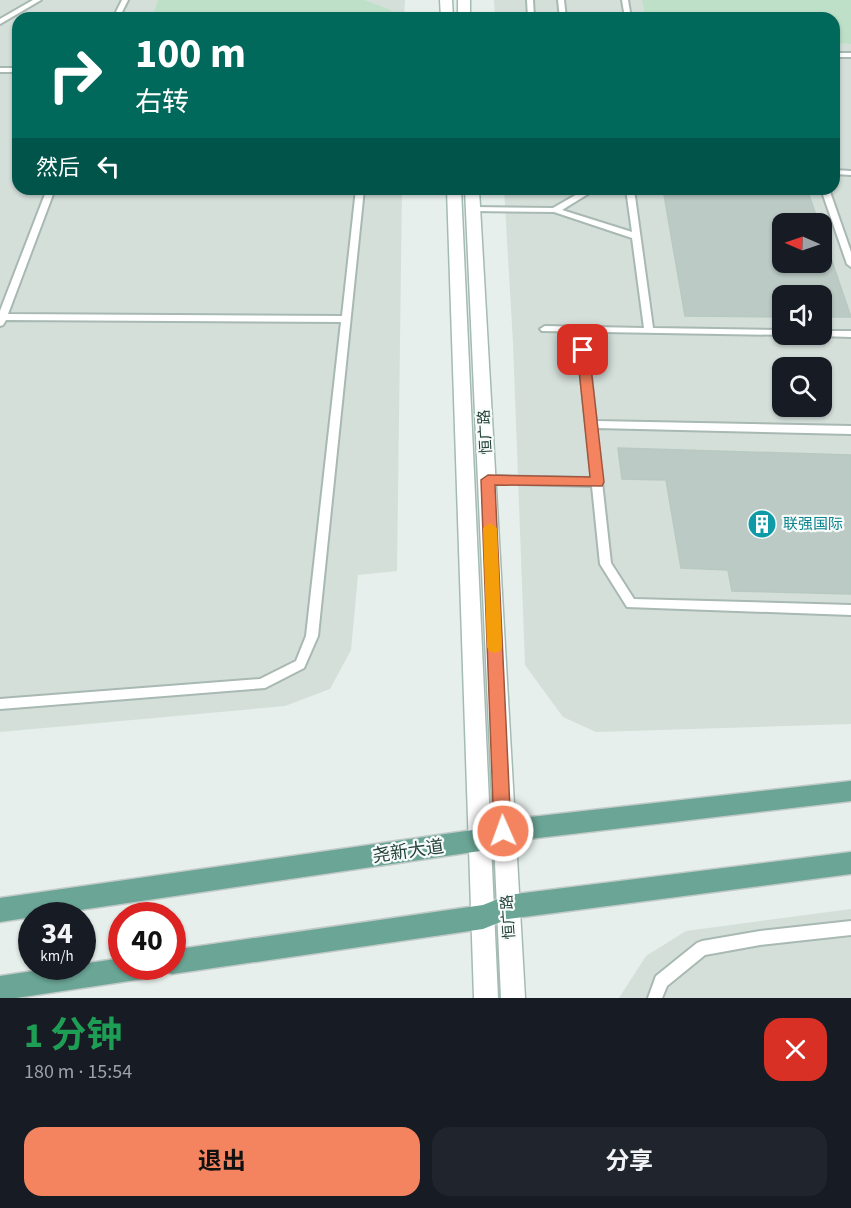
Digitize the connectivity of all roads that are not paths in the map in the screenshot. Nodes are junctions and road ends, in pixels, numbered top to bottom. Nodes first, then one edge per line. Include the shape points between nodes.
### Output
1 (38, 0) edge
2 (17, 12) edge
3 (49, 195) edge
4 (359, 195) edge
5 (454, 195) edge
6 (472, 195) edge
7 (581, 195) edge
8 (631, 195) edge
9 (827, 195) edge
10 (473, 209) junction
11 (555, 210) junction
12 (636, 236) junction
13 (851, 264) edge
14 (346, 319) junction
15 (1, 320) edge
16 (545, 328) dead end
17 (649, 330) junction
18 (772, 333) edge
19 (832, 334) edge
20 (851, 334) edge
21 (583, 350) dead end
22 (590, 424) junction
23 (851, 430) edge
24 (488, 480) junction
25 (597, 482) junction
26 (851, 610) edge
27 (0, 704) edge
28 (851, 791) edge
29 (503, 831) junction
30 (480, 840) junction
31 (851, 863) edge
32 (508, 906) junction
33 (0, 910) edge
34 (483, 917) junction
35 (851, 928) edge
36 (186, 961) edge
37 (108, 972) edge
38 (0, 988) edge
39 (486, 998) edge
40 (513, 998) edge
41 (655, 998) edge

1 - 2 lane
3 - 15 lane
4 - 14 lane
5 - 30 street, 恒广路
6 - 10 street, 恒广路
7 - 11 lane
8 - 12 lane
9 - 13 lane
10 - 11 lane
10 - 24 street, 恒广路
11 - 12 lane
12 - 17 lane
14 - 15 lane
14 - 27 lane via 312,636 300,664 261,684
16 - 17 lane
17 - 18 lane
19 - 20 lane
21 - 22 lane
22 - 23 lane
22 - 25 lane
24 - 25 lane
24 - 29 street, 恒广路
25 - 26 lane via 606,564 631,604
28 - 29 main road, 尧新大道
29 - 30 main road, 尧新大道
29 - 32 street, 恒广路
30 - 33 main road, 尧新大道
30 - 34 street, 恒广路
31 - 32 main road
32 - 34 main road
32 - 40 street, 恒广路
34 - 36 main road
34 - 39 street, 恒广路
35 - 41 lane via 702,948 661,981
37 - 38 main road

